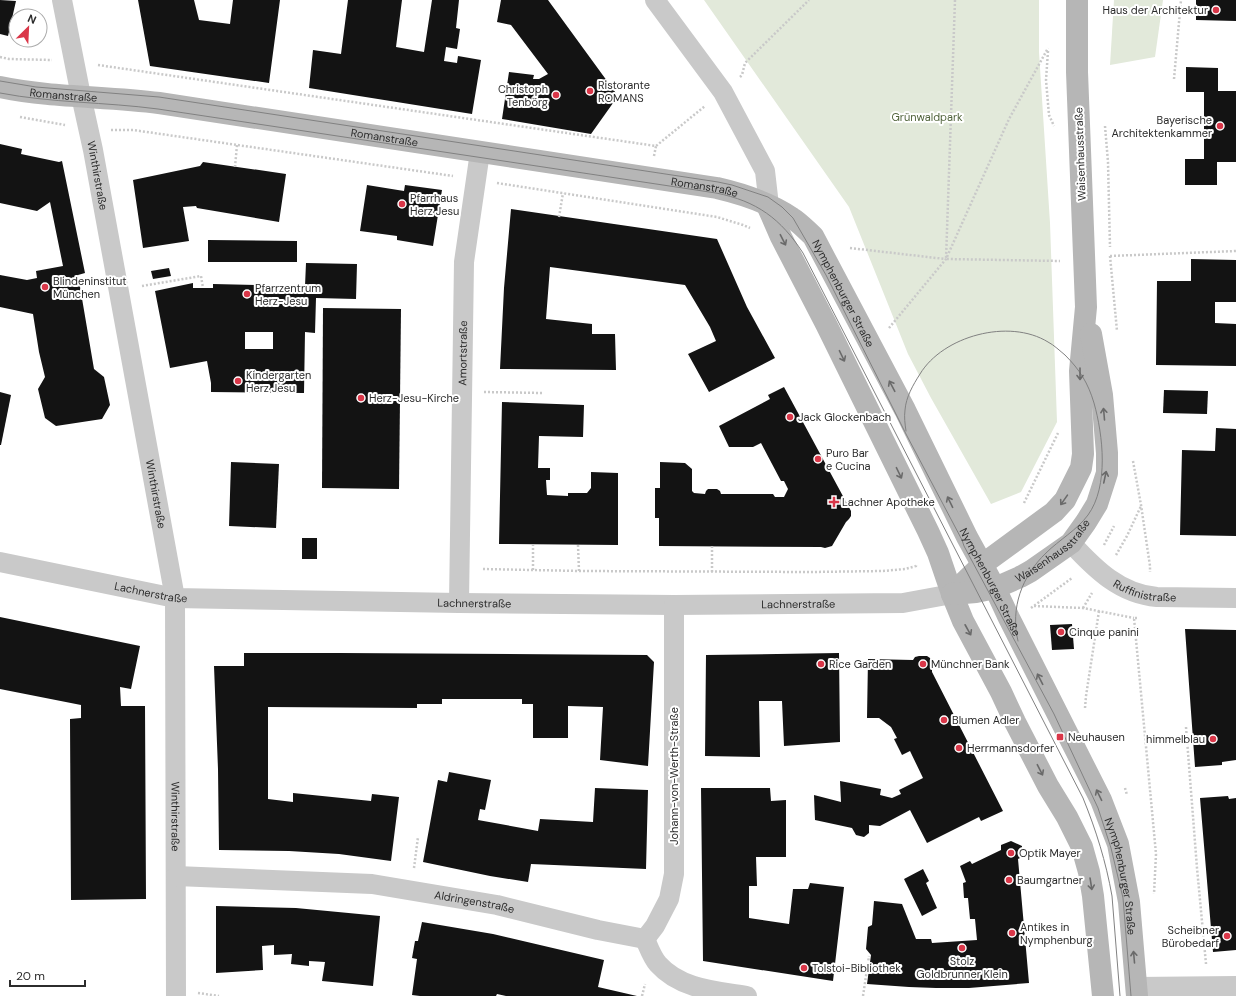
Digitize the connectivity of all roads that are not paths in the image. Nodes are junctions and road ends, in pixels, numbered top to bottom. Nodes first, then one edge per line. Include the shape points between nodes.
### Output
1 (62, 0) edge
2 (655, 0) edge
3 (1077, 0) edge
4 (0, 87) edge
5 (81, 96) junction
6 (480, 152) junction
7 (767, 205) junction
8 (1086, 307) junction
9 (1071, 542) junction
10 (0, 562) edge
11 (983, 564) junction
12 (995, 588) junction
13 (952, 594) junction
14 (175, 598) junction
15 (1236, 598) edge
16 (459, 603) junction
17 (674, 605) junction
18 (176, 876) junction
19 (645, 939) junction
20 (1236, 986) edge
21 (1137, 991) edge
22 (176, 996) edge
23 (747, 996) edge
24 (1102, 996) edge

1 - 5 street, Winthirstraße
2 - 7 street via 723,92 765,171
3 - 8 main road, Waisenhausstraße via 1077,72
4 - 5 main road, Romanstraße via 35,93
5 - 6 main road, Romanstraße via 159,103
5 - 14 street, Winthirstraße
6 - 7 main road, Romanstraße via 717,188 739,193
6 - 16 street, Amortstraße via 464,262
11 -> 7 main road, Nymphenburger Straße via 813,236 793,218
7 -> 13 main road via 938,552
9 -> 8 main road, Waisenhausstraße via 1097,504 1107,473 1102,395
8 -> 11 main road, Waisenhausstraße via 1080,371 1083,454 1081,468 1065,500 1054,512
9 - 12 main road, Waisenhausstraße via 1020,577
9 - 15 street, Ruffinistraße via 1091,565 1133,592 1149,596
10 - 14 street, Lachnerstraße
11 - 12 main road, Nymphenburger Straße
11 - 13 main road, Waisenhausstraße
12 - 13 main road, Waisenhausstraße
21 -> 12 main road, Nymphenburger Straße via 1129,902 1118,844 1101,800
13 - 17 street, Lachnerstraße via 903,602
13 -> 24 main road via 963,621 1022,736 1082,846 1093,896
14 - 16 street, Lachnerstraße
14 - 18 street, Winthirstraße
16 - 17 street, Lachnerstraße
17 - 19 street, Johann-von-Werth-Straße via 674,874 669,899
18 - 19 street, Aldringenstraße via 372,884 497,905
18 - 22 street, Winthirstraße
19 - 23 street via 652,955 668,974 702,989
20 - 21 street

